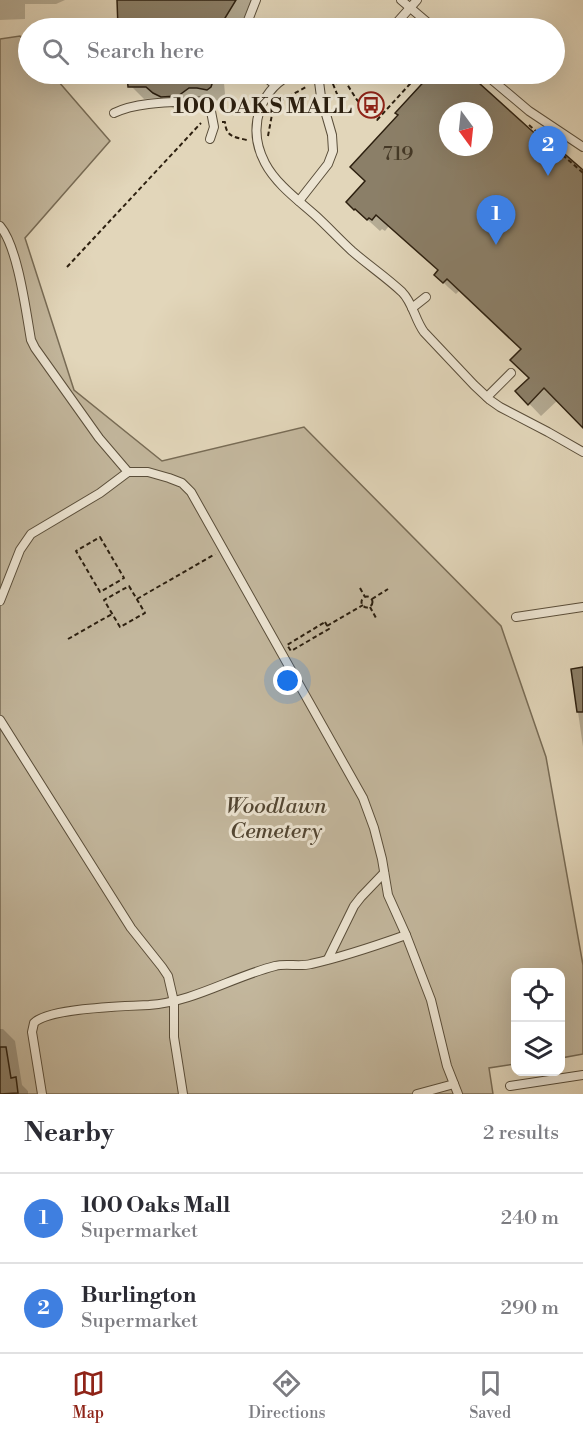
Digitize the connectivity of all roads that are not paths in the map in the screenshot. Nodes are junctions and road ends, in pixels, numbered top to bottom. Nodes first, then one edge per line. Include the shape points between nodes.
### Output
1 (256, 0) edge
2 (401, 0) edge
3 (417, 0) edge
4 (410, 7) junction
5 (249, 18) edge
6 (401, 18) edge
7 (423, 18) edge
8 (319, 84) edge
9 (497, 84) edge
10 (275, 85) edge
11 (114, 113) dead end
12 (210, 139) dead end
13 (583, 147) edge
14 (299, 201) junction
15 (0, 226) edge
16 (426, 297) dead end
17 (412, 308) junction
18 (511, 373) dead end
19 (487, 397) junction
20 (583, 452) edge
21 (128, 472) junction
22 (0, 601) edge
23 (583, 607) edge
24 (516, 617) dead end
25 (0, 720) edge
26 (384, 873) junction
27 (406, 935) junction
28 (328, 959) junction
29 (174, 1002) junction
30 (583, 1075) edge
31 (454, 1084) junction
32 (510, 1086) dead end
33 (42, 1094) edge
34 (183, 1094) edge
35 (417, 1094) edge
36 (458, 1094) edge

1 - 5 lane
2 - 4 lane
3 - 4 lane
4 - 6 lane
4 - 7 lane
8 - 14 lane via 333,151 328,164
9 - 13 lane
10 - 14 lane via 259,112 258,145 269,170
11 - 12 lane via 140,106 209,101 214,127
14 - 17 lane via 403,294
15 - 21 lane via 13,255 31,340 99,438
16 - 17 lane
17 - 19 lane via 424,332
18 - 19 lane
19 - 20 lane
21 - 22 lane via 31,534 20,550
21 - 26 lane via 148,472 182,483 191,492 363,798
23 - 24 lane
25 - 29 lane via 125,919 168,976
26 - 27 lane via 388,896
26 - 28 lane via 354,906
27 - 28 lane
27 - 31 lane via 431,999
28 - 29 lane via 302,966 277,965
29 - 33 lane via 99,1007 38,1019 32,1032
29 - 34 lane via 174,1037
30 - 32 lane
31 - 35 lane
31 - 36 lane

